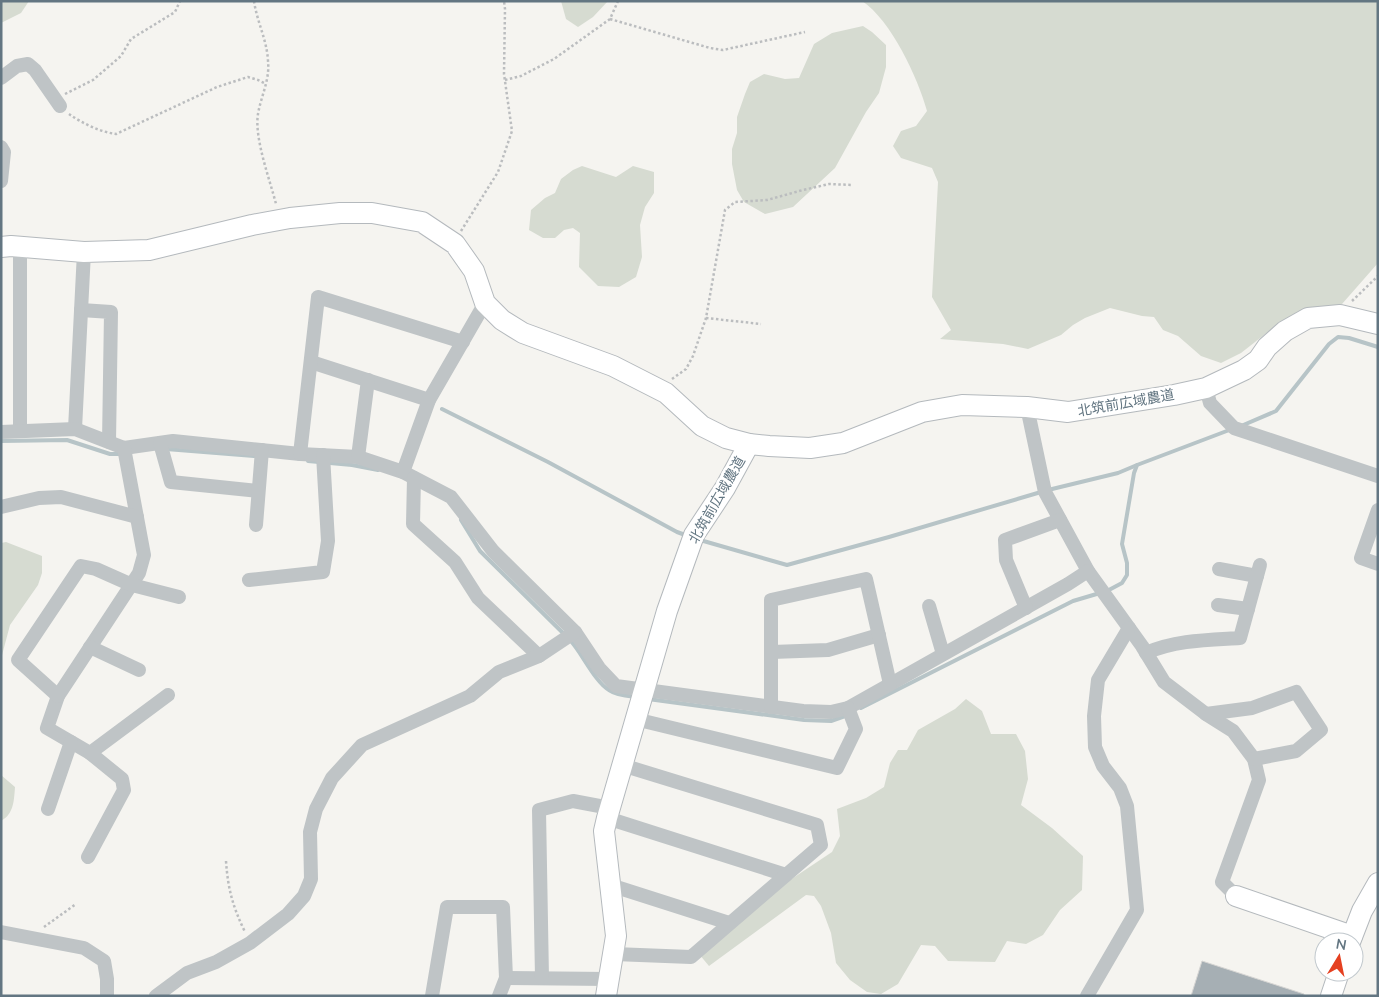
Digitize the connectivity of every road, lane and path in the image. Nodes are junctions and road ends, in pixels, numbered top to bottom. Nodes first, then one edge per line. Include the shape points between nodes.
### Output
1 (180, 1) edge
2 (254, 1) edge
3 (504, 1) edge
4 (618, 1) edge
5 (610, 19) junction
6 (805, 32) dead end
7 (1, 78) edge
8 (505, 80) junction
9 (266, 84) junction
10 (58, 103) junction
11 (1, 147) edge
12 (1, 181) edge
13 (853, 185) dead end
14 (280, 220) junction
15 (455, 244) junction
16 (11, 247) edge
17 (84, 252) junction
18 (1378, 276) edge
19 (485, 303) junction
20 (81, 310) junction
21 (1340, 315) junction
22 (706, 318) junction
23 (761, 324) dead end
24 (1378, 324) edge
25 (463, 342) junction
26 (311, 362) junction
27 (368, 380) junction
28 (1206, 388) junction
29 (658, 389) junction
30 (430, 400) junction
31 (1027, 407) junction
32 (75, 429) junction
33 (20, 431) junction
34 (1, 432) edge
35 (109, 442) junction
36 (160, 443) junction
37 (749, 444) junction
38 (124, 448) junction
39 (262, 450) junction
40 (300, 454) junction
41 (323, 455) junction
42 (358, 457) junction
43 (409, 475) junction
44 (1378, 476) edge
45 (258, 491) junction
46 (1, 507) edge
47 (1378, 510) edge
48 (137, 517) junction
49 (1060, 520) junction
50 (256, 525) dead end
51 (1378, 564) edge
52 (1219, 569) dead end
53 (1088, 571) junction
54 (249, 580) dead end
55 (132, 584) junction
56 (179, 597) dead end
57 (1218, 605) dead end
58 (929, 606) dead end
59 (1026, 608) junction
60 (1248, 609) junction
61 (1129, 628) junction
62 (575, 632) junction
63 (879, 635) junction
64 (90, 647) junction
65 (772, 652) junction
66 (1146, 653) junction
67 (943, 654) junction
68 (539, 656) junction
69 (139, 670) dead end
70 (890, 684) junction
71 (644, 690) junction
72 (168, 695) dead end
73 (58, 696) junction
74 (771, 707) junction
75 (848, 708) junction
76 (1206, 714) junction
77 (635, 719) junction
78 (71, 742) junction
79 (90, 753) junction
80 (1254, 759) junction
81 (622, 765) junction
82 (48, 809) dead end
83 (609, 813) junction
84 (88, 857) dead end
85 (226, 861) dead end
86 (786, 875) junction
87 (1378, 883) edge
88 (610, 885) junction
89 (1236, 896) joint
90 (76, 904) dead end
91 (730, 923) junction
92 (1, 932) edge
93 (1332, 932) edge
94 (1354, 932) edge
95 (35, 938) junction
96 (250, 943) junction
97 (614, 954) junction
98 (506, 978) junction
99 (542, 978) junction
100 (1336, 982) edge
101 (607, 988) edge
102 (107, 996) edge
103 (156, 996) edge
104 (432, 996) edge
105 (498, 996) edge
106 (1087, 996) edge
107 (1331, 996) edge

1 - 10 path via 175,12 131,39 121,56
2 - 9 path via 266,45
3 - 8 path
4 - 5 path
5 - 6 path via 723,50
5 - 8 path via 554,58 521,76
7 - 10 street via 17,66 28,64
8 - 15 path via 512,131 498,172
9 - 10 path via 248,77 216,87 116,134 70,115
9 - 14 path via 258,115 260,141
11 - 12 street via 4,152
13 - 22 path via 829,184 767,200 735,202 725,210
14 - 15 street via 372,213 422,222
14 - 17 street via 150,250
15 - 19 street via 474,272
16 - 17 street
16 - 33 street
17 - 20 street
18 - 21 path
19 - 25 street
19 - 29 street via 502,320 523,333 613,366
20 - 32 street
20 - 35 street via 111,312
21 - 24 street, 北筑前広域農道
21 - 28 street, 北筑前広域農道 via 1308,318 1285,331 1244,370
22 - 23 path
22 - 29 path via 686,369
25 - 26 street via 318,297
25 - 30 street
26 - 27 street
26 - 40 street
27 - 30 street
27 - 42 street
28 - 31 street, 北筑前広域農道 via 1068,412
28 - 44 street via 1210,403 1234,428
29 - 37 street via 666,392 702,426 726,438
30 - 43 street
31 - 37 street, 北筑前広域農道 via 962,406 922,412 843,443 810,448
31 - 49 street via 1045,492
32 - 33 street
32 - 35 street
33 - 34 street
35 - 38 street
36 - 38 street
36 - 39 street via 173,441
36 - 45 street via 171,482
37 - 71 street, 北筑前広域農道 via 694,535
38 - 48 street
39 - 40 street
39 - 45 street
40 - 41 street
41 - 42 street
41 - 54 street via 328,541 323,572
42 - 43 street
43 - 62 street via 451,497 493,551
43 - 68 street via 414,524 455,562 478,598
45 - 50 street
46 - 48 street via 39,498 61,498
47 - 51 street via 1361,558
48 - 55 street via 144,555
49 - 53 street
49 - 59 street via 1005,540 1006,560
52 - 60 street via 1259,570
53 - 59 street
53 - 61 street
55 - 56 street
55 - 64 street
55 - 73 street via 81,566 18,660
57 - 60 street
58 - 67 street
59 - 67 street
60 - 66 street via 1240,638 1184,642
61 - 66 street
61 - 106 street via 1098,680 1094,716 1095,747 1127,806 1137,910
62 - 68 street
62 - 71 street via 599,668 616,686
63 - 65 street via 828,650
63 - 65 street via 866,579 771,600
63 - 70 street
64 - 69 street
64 - 73 street
65 - 74 street
66 - 76 street via 1164,682
67 - 70 street
68 - 96 street via 498,672 470,696 362,745 332,778 316,809 310,832 311,878 304,896 288,914
70 - 75 street
71 - 74 street
71 - 77 street, 北筑前広域農道
72 - 79 street
73 - 78 street via 46,728
74 - 75 street via 831,712
75 - 77 street via 856,729 837,768
76 - 80 street via 1233,731
76 - 80 street via 1252,708 1296,692 1321,730 1296,751
77 - 81 street, 北筑前広域農道
78 - 79 street
78 - 82 street
79 - 84 street via 122,779 124,790
80 - 89 street via 1259,780 1222,882
81 - 83 street, 北筑前広域農道
81 - 86 street via 817,825 821,845
83 - 86 street
83 - 88 street, 北筑前広域農道 via 604,831
83 - 99 street via 573,801 539,810
85 - 96 path via 230,895
86 - 91 street
87 - 94 street
88 - 91 street
88 - 97 street, 北筑前広域農道 via 616,936
89 - 93 street
90 - 95 path via 44,926
91 - 97 street via 691,956
92 - 95 street
95 - 102 street via 84,948 104,961
96 - 103 street via 216,962 187,973
97 - 101 street, 北筑前広域農道
98 - 99 street
98 - 104 street via 504,907 447,907
98 - 105 street
99 - 101 street
100 - 107 street

